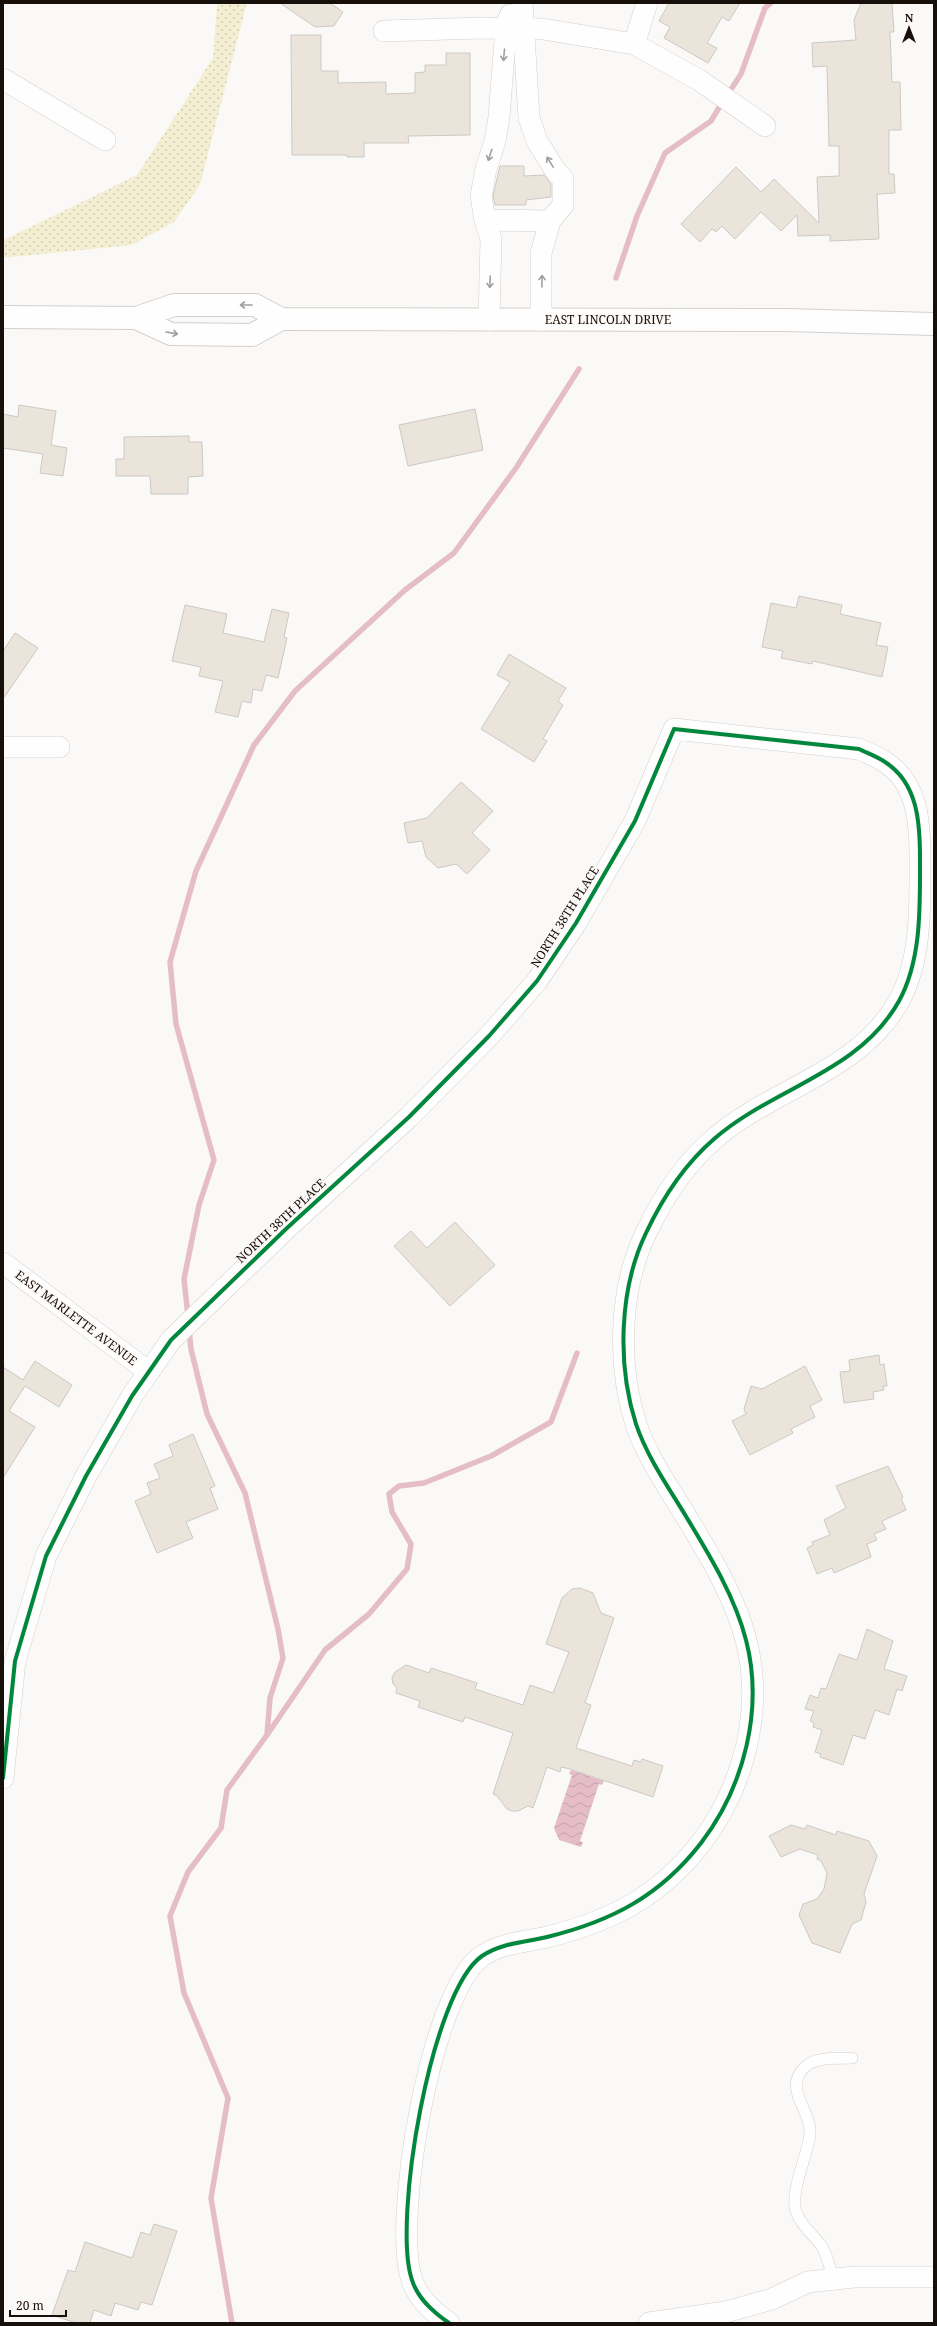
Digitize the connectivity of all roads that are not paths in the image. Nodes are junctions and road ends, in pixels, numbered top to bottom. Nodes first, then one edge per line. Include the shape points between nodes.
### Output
1 (514, 3) edge
2 (522, 3) edge
3 (648, 3) edge
4 (515, 29) junction
5 (384, 31) dead end
6 (634, 44) junction
7 (3, 79) edge
8 (765, 126) dead end
9 (105, 140) dead end
10 (485, 220) junction
11 (550, 221) junction
12 (3, 317) edge
13 (136, 318) junction
14 (281, 319) junction
15 (489, 320) junction
16 (541, 320) junction
17 (934, 324) edge
18 (59, 746) dead end
19 (3, 747) edge
20 (3, 1263) edge
21 (149, 1372) junction
22 (3, 1778) edge
23 (852, 2058) dead end
24 (934, 2277) edge
25 (833, 2280) junction
26 (449, 2323) edge
27 (650, 2323) edge

1 - 4 street
2 - 4 street
3 - 6 street
4 - 5 street
4 - 6 street via 543,29
4 -> 10 street via 495,141 481,196
11 -> 4 street via 563,205 563,179 537,141 529,118
6 - 8 street via 699,80
7 - 9 street
10 - 11 street
10 -> 15 street via 491,239
16 -> 11 street via 541,253
12 - 13 main road, EAST LINCOLN DRIVE
14 -> 13 main road, EAST LINCOLN DRIVE via 254,305 174,305
13 -> 14 main road, EAST LINCOLN DRIVE via 171,334 252,335
14 - 15 main road, EAST LINCOLN DRIVE
15 - 16 main road, EAST LINCOLN DRIVE
16 - 17 main road, EAST LINCOLN DRIVE
18 - 19 street
20 - 21 street, EAST MARLETTE AVENUE
21 - 22 street, NORTH 38TH PLACE via 132,1396 86,1476 46,1556 15,1661
21 - 26 street, NORTH 38TH PLACE via 171,1340 287,1228 409,1117 489,1036 537,981 576,923 635,821 674,728 859,749 887,762 906,781 919,815 919,910 913,966 898,1002 878,1029 846,1059 757,1110 714,1139 679,1176 644,1236 627,1291 623,1329 624,1356 636,1424 728,1592 746,1639 753,1677 752,1715 745,1753 726,1805 702,1842 671,1877 642,1900 608,1918 554,1935 498,1948 479,1957 460,1979 444,2021 420,2112 410,2179 406,2258 413,2286 430,2310
23 - 25 lane via 818,2060 806,2066 796,2080 796,2093 810,2132 795,2194 796,2213 822,2247
24 - 25 street via 854,2277
25 - 27 street via 808,2282 772,2300 726,2312

